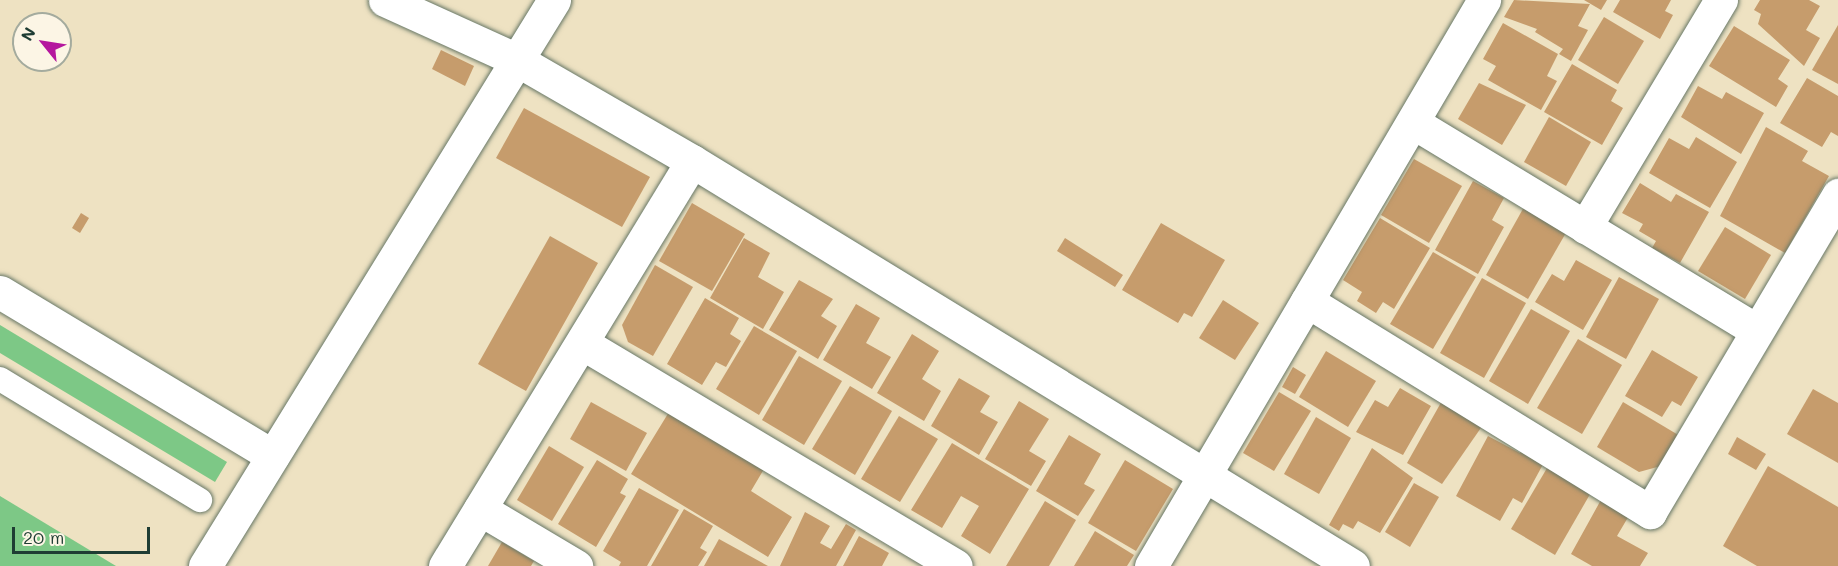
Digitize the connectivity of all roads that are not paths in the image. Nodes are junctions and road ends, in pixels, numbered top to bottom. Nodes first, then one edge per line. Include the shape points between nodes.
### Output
1 (385, 0) edge
2 (554, 0) edge
3 (1484, 0) edge
4 (1721, 0) edge
5 (517, 60) junction
6 (1413, 123) junction
7 (692, 161) junction
8 (1838, 195) edge
9 (1585, 227) junction
10 (0, 291) edge
11 (1307, 301) junction
12 (1756, 330) junction
13 (582, 343) junction
14 (0, 379) edge
15 (273, 456) junction
16 (1203, 478) junction
17 (200, 500) dead end
18 (480, 509) junction
19 (205, 566) edge
20 (445, 566) edge
21 (576, 566) edge
22 (956, 566) edge
23 (1151, 566) edge
24 (1353, 566) edge

1 - 5 street
2 - 5 street
3 - 6 street
4 - 9 street
5 - 7 street
5 - 15 street
6 - 9 street
6 - 11 street
7 - 13 street
7 - 16 street
8 - 12 street
9 - 12 street
10 - 15 street
11 - 12 street via 1650,512
11 - 16 street
13 - 18 street
13 - 22 street
14 - 17 lane
15 - 19 street
16 - 23 street
16 - 24 street
18 - 20 street
18 - 21 street

